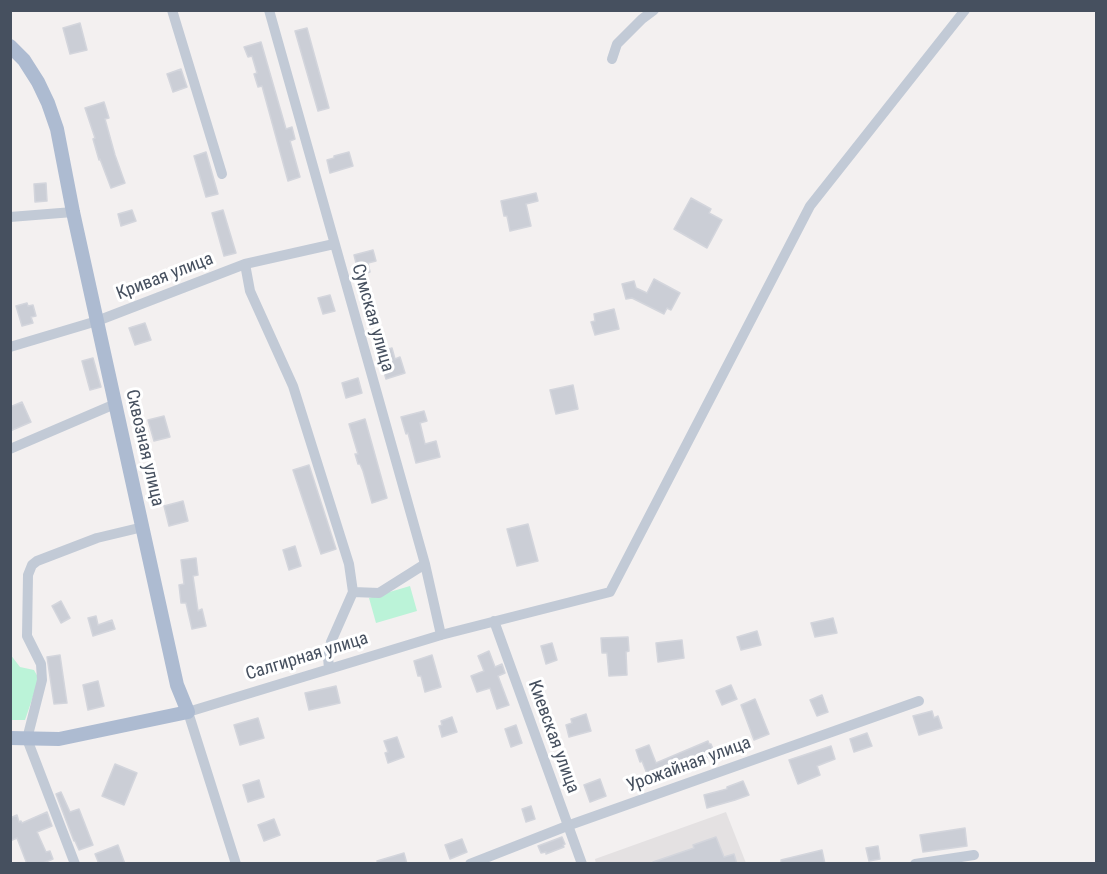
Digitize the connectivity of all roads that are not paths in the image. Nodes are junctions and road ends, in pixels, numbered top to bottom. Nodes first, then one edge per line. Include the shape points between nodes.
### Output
1 (172, 10) edge
2 (269, 10) edge
3 (654, 10) edge
4 (965, 10) edge
5 (10, 46) edge
6 (612, 59) dead end
7 (222, 174) dead end
8 (73, 212) junction
9 (10, 217) edge
10 (334, 244) junction
11 (245, 264) junction
12 (97, 321) junction
13 (10, 347) edge
14 (115, 404) junction
15 (10, 449) edge
16 (143, 527) junction
17 (425, 564) junction
18 (353, 592) junction
19 (494, 621) junction
20 (441, 635) junction
21 (329, 669) junction
22 (919, 701) dead end
23 (188, 712) junction
24 (10, 738) edge
25 (27, 739) junction
26 (567, 826) junction
27 (974, 855) dead end
28 (75, 864) edge
29 (236, 864) edge
30 (470, 864) edge
31 (582, 864) edge
32 (915, 864) edge

1 - 7 street
2 - 10 street, Сумская улица
3 - 6 street via 617,44
4 - 19 street, Салгирная улица via 810,206 610,592
5 - 8 main road, Сквозная улица via 29,67 48,103
8 - 9 street
8 - 12 main road, Сквозная улица
10 - 11 street, Кривая улица
10 - 17 street, Сумская улица
11 - 12 street, Кривая улица
11 - 18 street via 250,291 293,386 349,564
12 - 13 street, Кривая улица
12 - 14 main road, Сквозная улица
14 - 15 street
14 - 16 main road, Сквозная улица
16 - 23 main road, Сквозная улица via 177,685
16 - 25 street via 97,538 32,565 28,575 27,636 41,664 42,680
17 - 18 street via 379,592
17 - 20 street, Сумская улица
18 - 21 street via 332,642
19 - 20 street, Салгирная улица
19 - 26 street, Киевская улица
20 - 21 street, Салгирная улица
21 - 23 street, Салгирная улица
22 - 26 street, Урожайная улица
23 - 25 main road, Салгирная улица via 59,739
23 - 29 street, Сквозная улица
24 - 25 main road, Салгирная улица
25 - 28 street
26 - 30 street, Урожайная улица
26 - 31 street, Киевская улица
27 - 32 street

